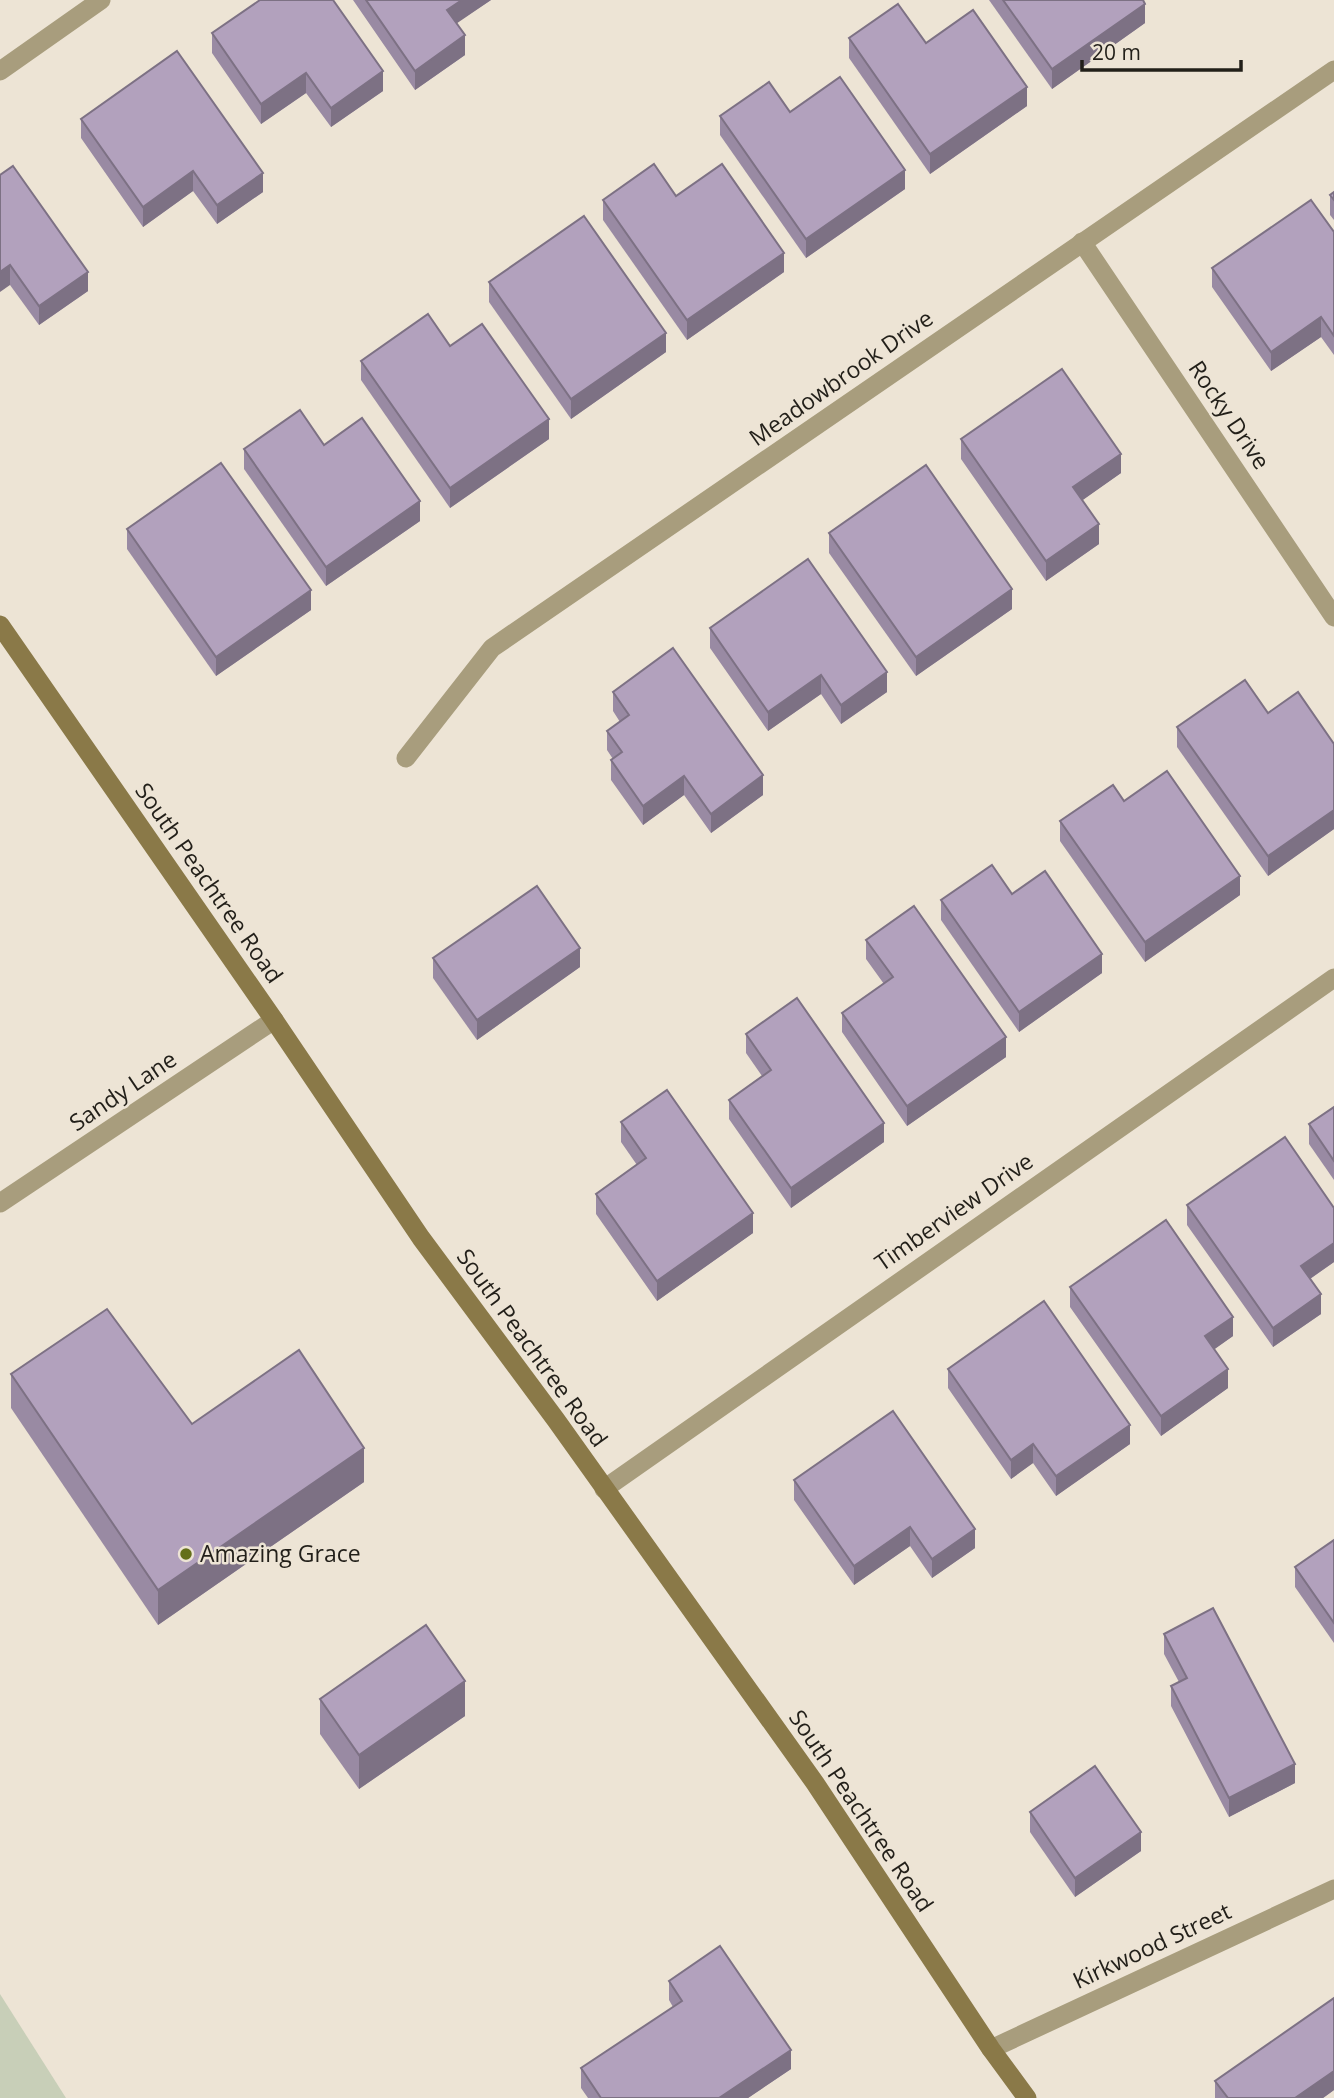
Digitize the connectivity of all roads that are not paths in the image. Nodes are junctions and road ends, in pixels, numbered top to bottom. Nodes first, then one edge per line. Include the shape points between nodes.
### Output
1 (101, 0) edge
2 (1334, 70) edge
3 (0, 71) edge
4 (1082, 242) junction
5 (1334, 617) edge
6 (0, 625) edge
7 (406, 758) dead end
8 (1334, 978) edge
9 (274, 1020) junction
10 (0, 1203) edge
11 (604, 1489) junction
12 (1334, 1889) edge
13 (991, 2049) junction
14 (1027, 2098) edge

1 - 3 street
2 - 4 street, Meadowbrook Drive
4 - 5 street, Rocky Drive
4 - 7 street, Meadowbrook Drive via 492,648
6 - 9 main road, South Peachtree Road
8 - 11 street, Timberview Drive
9 - 10 street, Sandy Lane
9 - 11 main road, South Peachtree Road via 421,1238
11 - 13 main road, South Peachtree Road via 815,1783
12 - 13 street, Kirkwood Street
13 - 14 main road, South Peachtree Road

